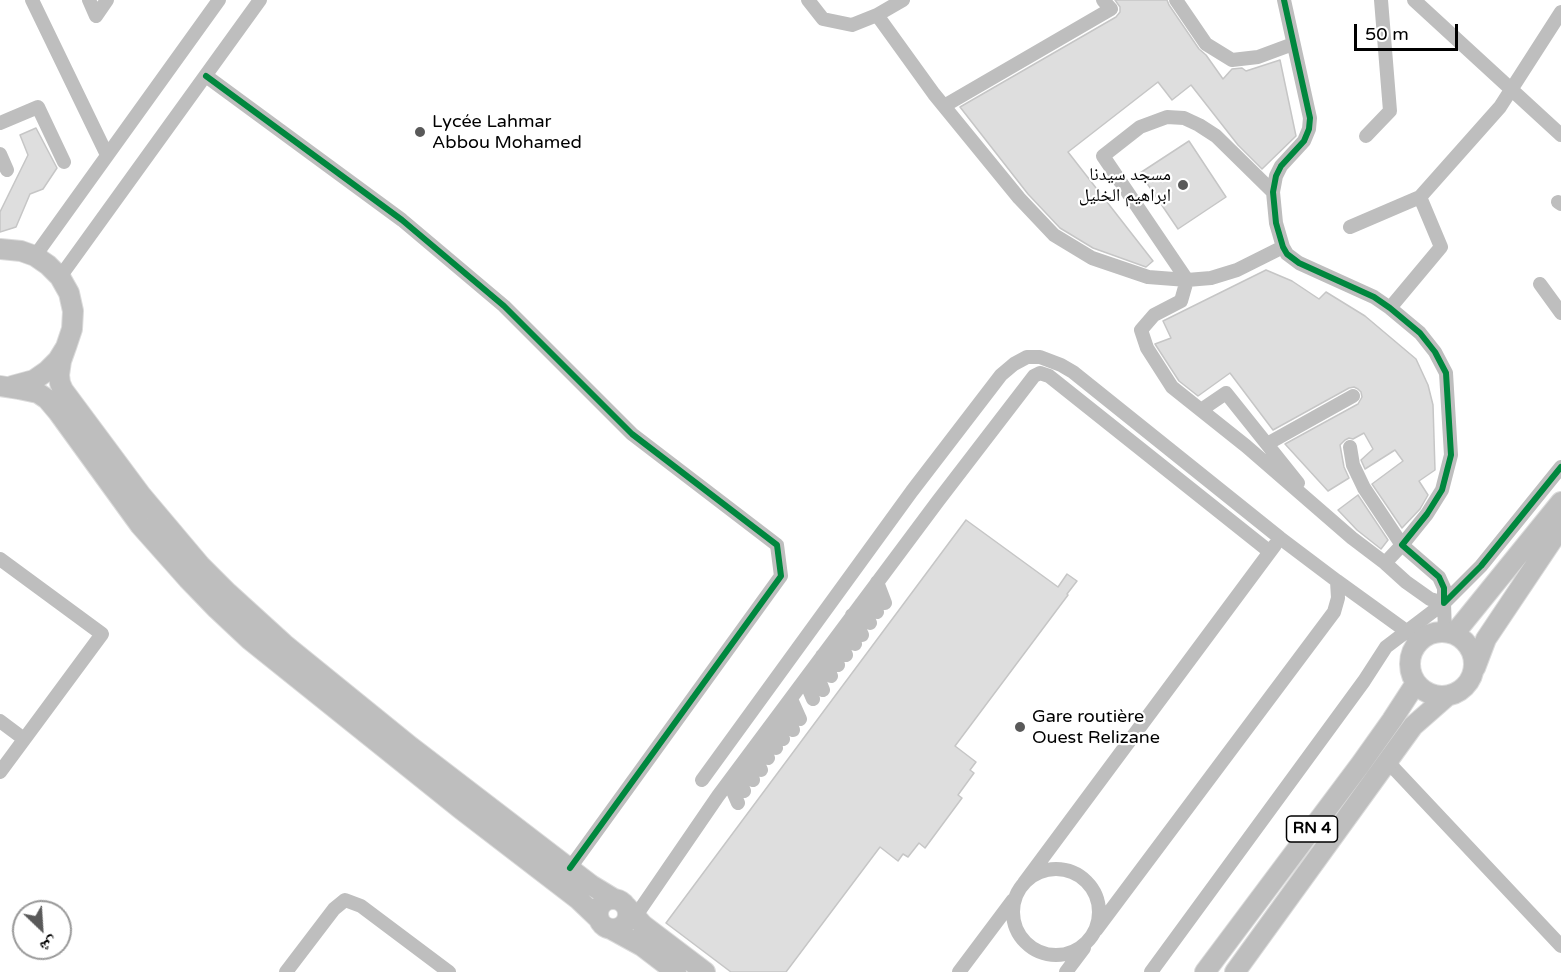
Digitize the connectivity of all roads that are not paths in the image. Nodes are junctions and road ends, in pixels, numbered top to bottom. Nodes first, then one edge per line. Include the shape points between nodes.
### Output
1 (32, 0) edge
2 (89, 0) edge
3 (107, 0) edge
4 (219, 0) edge
5 (260, 0) edge
6 (808, 0) edge
7 (903, 0) edge
8 (1103, 0) edge
9 (1176, 0) edge
10 (1284, 0) edge
11 (1381, 0) edge
12 (1414, 0) edge
13 (884, 8) edge
14 (1561, 12) edge
15 (1293, 44) junction
16 (206, 76) junction
17 (1512, 89) junction
18 (944, 106) junction
19 (0, 123) edge
20 (1561, 135) edge
21 (1366, 136) dead end
22 (0, 154) edge
23 (107, 155) junction
24 (64, 162) dead end
25 (7, 170) dead end
26 (1273, 192) junction
27 (1420, 197) junction
28 (1350, 227) dead end
29 (1283, 247) junction
30 (0, 249) edge
31 (34, 256) junction
32 (60, 276) junction
33 (1187, 280) junction
34 (1540, 284) dead end
35 (1390, 308) junction
36 (1561, 313) edge
37 (66, 347) junction
38 (2, 386) edge
39 (1353, 396) dead end
40 (1201, 410) junction
41 (1268, 444) junction
42 (1350, 447) dead end
43 (1561, 467) edge
44 (1561, 502) edge
45 (1320, 510) junction
46 (1561, 527) edge
47 (1280, 538) junction
48 (1402, 545) junction
49 (1270, 552) junction
50 (0, 559) edge
51 (1385, 563) junction
52 (1337, 581) junction
53 (877, 582) junction
54 (865, 599) junction
55 (1444, 603) junction
56 (1449, 633) junction
57 (1413, 635) junction
58 (858, 639) junction
59 (834, 641) junction
60 (1475, 668) junction
61 (1416, 683) junction
62 (1446, 697) junction
63 (0, 721) edge
64 (767, 730) junction
65 (24, 739) junction
66 (780, 744) junction
67 (1387, 761) junction
68 (0, 772) edge
69 (702, 780) dead end
70 (570, 868) junction
71 (1024, 883) junction
72 (1016, 896) junction
73 (625, 907) junction
74 (605, 924) junction
75 (1092, 936) junction
76 (1561, 946) edge
77 (286, 972) edge
78 (449, 972) edge
79 (676, 972) edge
80 (705, 972) edge
81 (959, 972) edge
82 (1066, 972) edge
83 (1151, 972) edge
84 (1205, 972) edge
85 (1235, 972) edge

1 - 23 street
2 - 3 street via 96,16
4 - 23 street
5 - 16 street
6 - 13 street via 823,19 852,25
7 - 13 street
8 - 18 street via 1111,9
9 - 15 street via 1206,44 1232,60 1258,57
10 - 15 street
11 - 21 street via 1390,111
12 - 17 street
13 - 18 street
14 - 17 street
15 - 26 street via 1307,102 1309,129 1304,141 1281,166
16 - 32 street
16 - 70 street via 402,220 504,306 632,434 777,545 781,576
17 - 20 street
17 - 27 street
18 - 33 street via 1054,235 1092,258 1148,277
19 - 24 street via 38,107
22 - 25 street
23 - 31 street
26 - 29 street
26 - 33 street via 1216,136 1184,118 1167,117 1140,127 1103,156
27 - 28 street
27 - 35 street via 1441,248
29 - 33 street via 1237,270
29 - 35 street via 1299,263
30 - 31 highway
31 - 32 highway
32 - 37 highway via 73,311
33 - 40 street via 1181,301 1154,315 1141,330 1147,348 1172,387
34 - 36 street
35 - 48 street via 1420,333 1446,373 1450,432 1451,455 1442,490
37 - 38 highway via 58,360 34,380
37 - 70 highway via 60,368 63,390 141,495 200,565 284,644
38 - 74 highway via 38,393 53,405 140,525 250,640
39 - 41 street
40 - 41 street via 1226,393
40 - 45 street
41 - 45 street
42 - 48 street via 1364,488
43 - 55 street via 1480,566
44 - 56 highway
45 - 51 street
46 - 60 highway via 1486,639
47 - 49 street
47 - 52 street
47 - 69 street via 1073,372 1040,357 1028,357 1001,375 987,392
48 - 51 street
48 - 55 street via 1439,577
49 - 53 street via 1049,375 1040,373
49 - 71 street
50 - 65 street via 102,634
51 - 55 street via 1430,599
52 - 57 street
52 - 75 street via 1334,612
53 - 54 street
53 - 58 street
54 - 58 street
54 - 59 street
55 - 56 street
55 - 57 street
56 - 57 highway
56 - 60 highway via 1471,647
57 - 61 highway via 1410,666
57 - 83 street via 1386,647
58 - 59 street
58 - 59 street
59 - 64 street
59 - 66 street
60 - 62 highway via 1465,687
61 - 62 highway via 1429,694
61 - 84 highway, RN 4 via 1360,765
62 - 67 highway, RN 4 via 1413,726
63 - 65 street
64 - 66 street
64 - 66 street
64 - 66 street
64 - 66 street
64 - 66 street
64 - 73 street
65 - 68 street
67 - 76 street
67 - 85 highway, RN 4
70 - 73 highway
71 - 72 street
71 - 75 street via 1051,869 1066,869 1080,875 1092,886 1098,900 1100,915
72 - 75 street via 1012,910 1014,925 1032,949 1062,955 1076,951
72 - 81 street
73 - 74 highway via 628,915 624,924
73 - 80 highway
74 - 79 highway
75 - 82 street
77 - 78 street via 345,900 361,906

